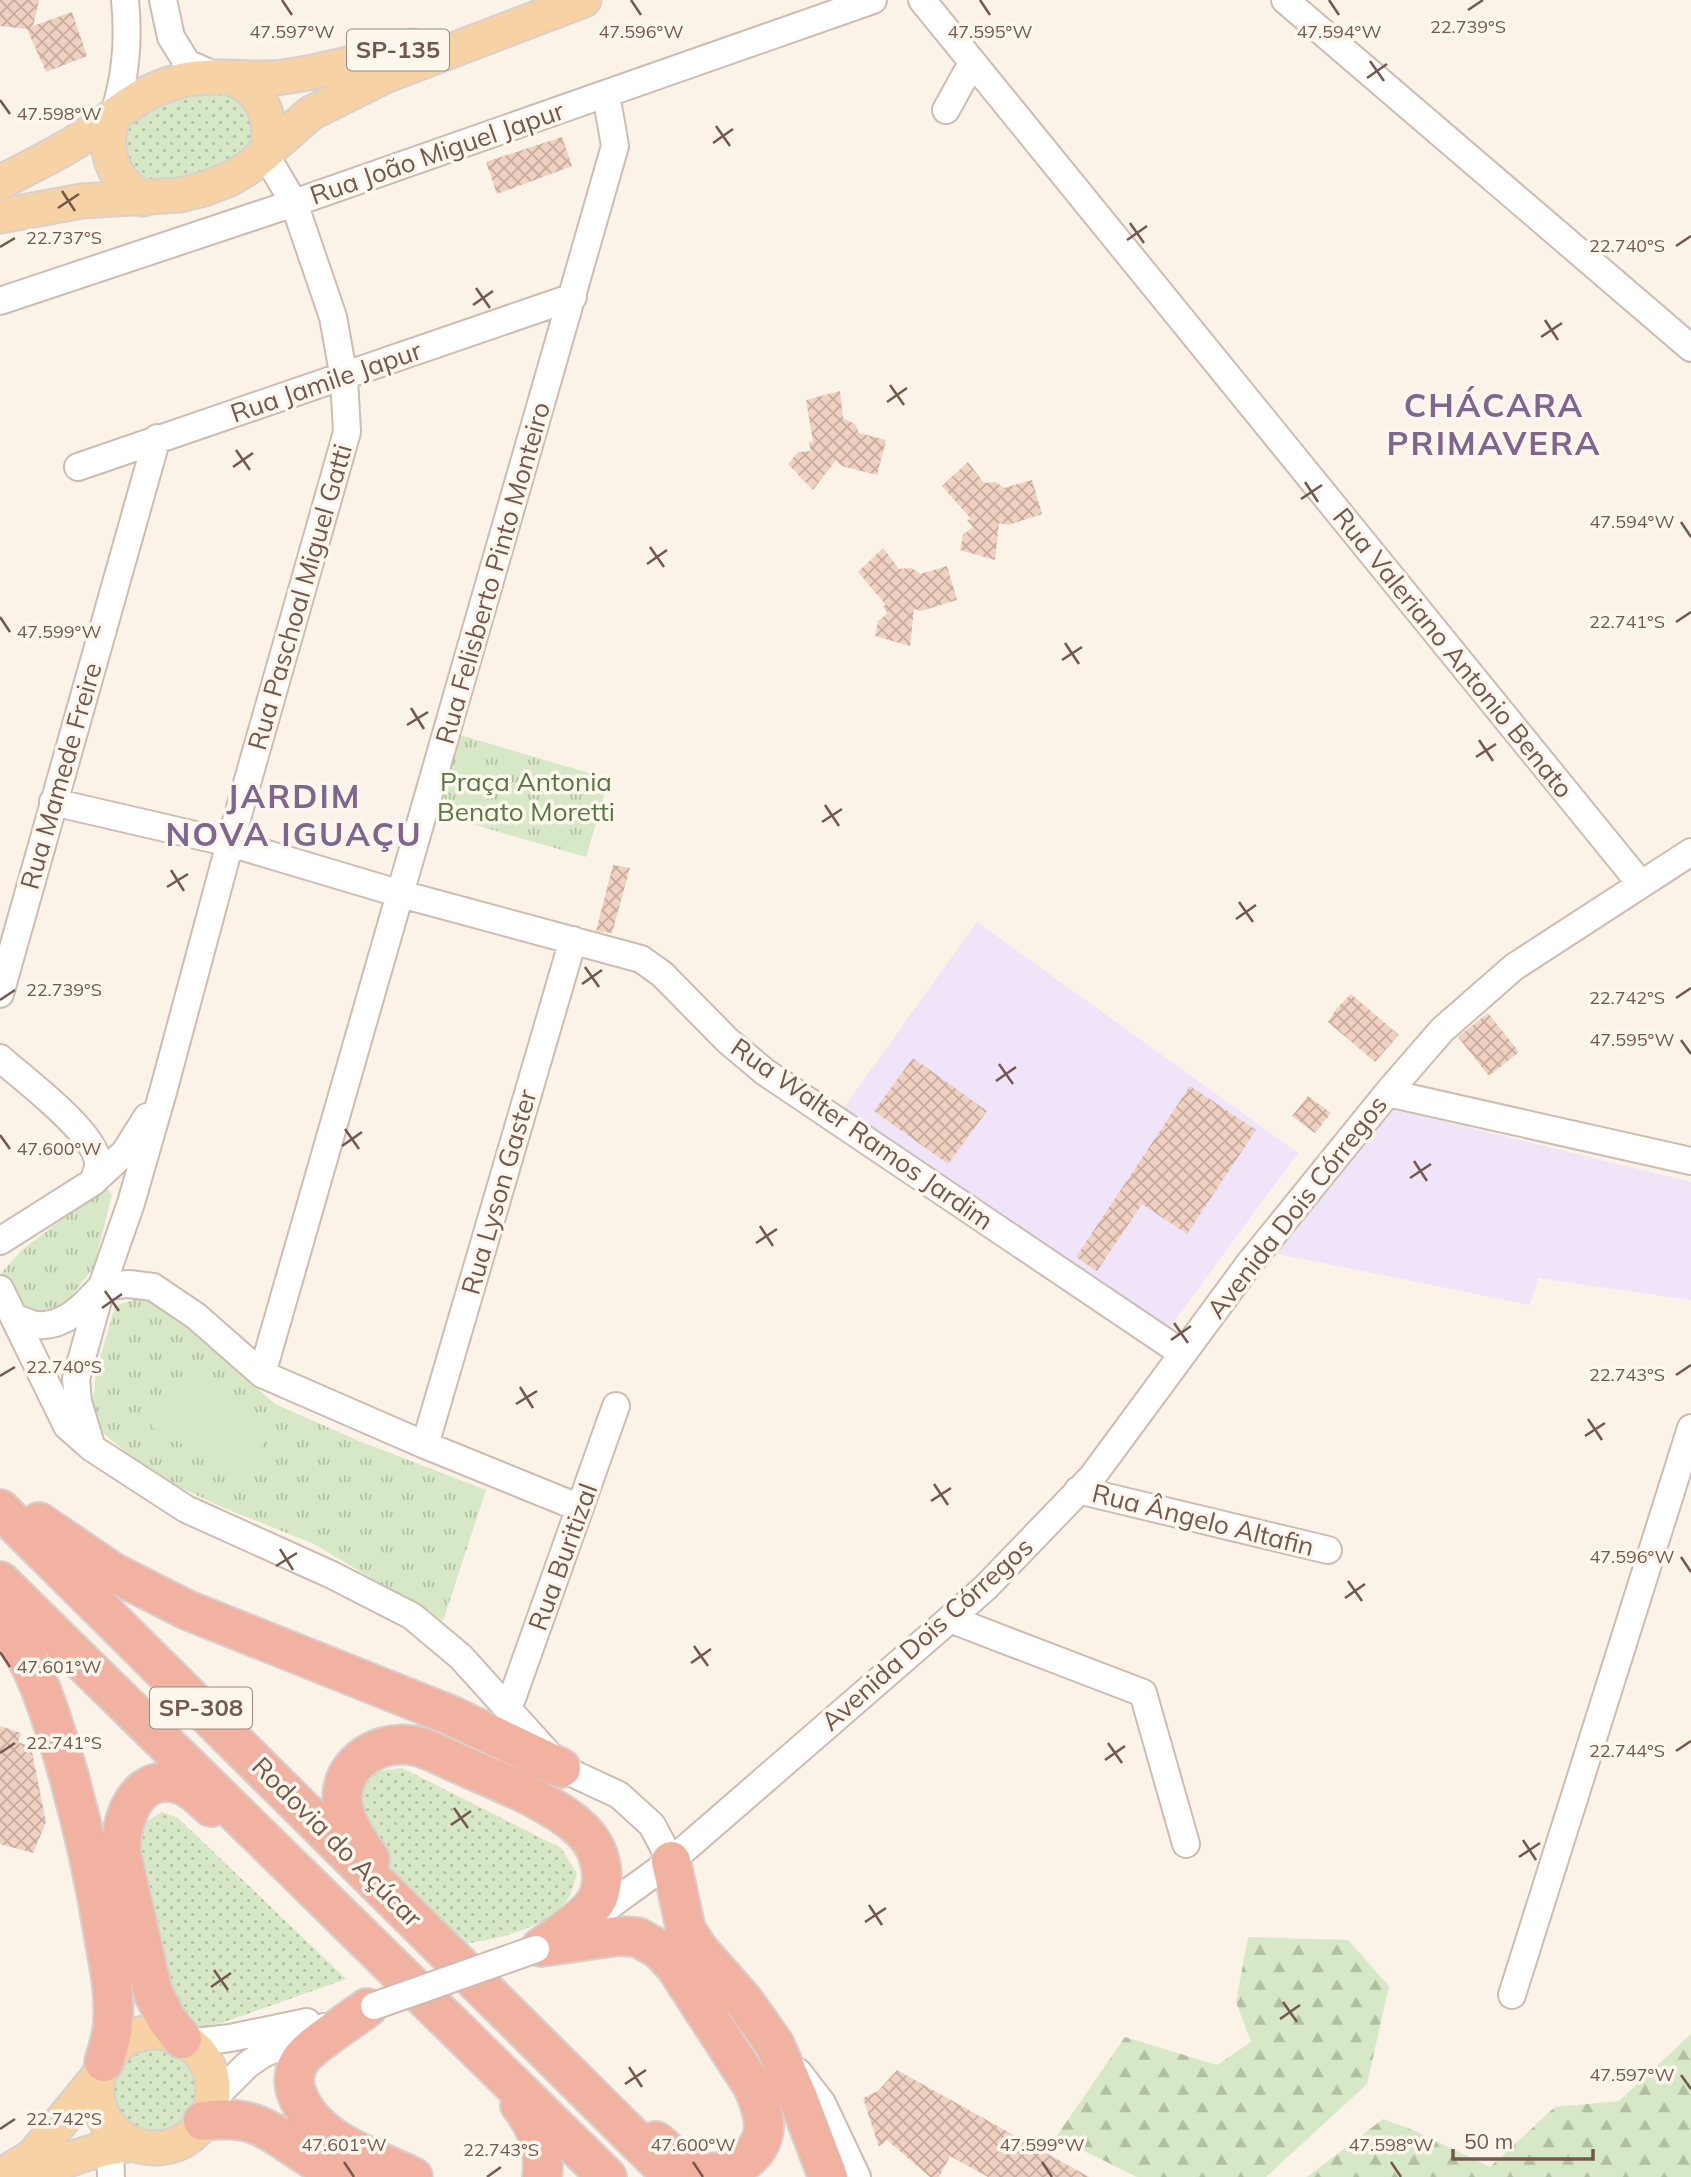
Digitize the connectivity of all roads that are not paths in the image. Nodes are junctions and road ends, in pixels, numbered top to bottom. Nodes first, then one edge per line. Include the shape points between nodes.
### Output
1 (125, 0) edge
2 (163, 0) edge
3 (577, 0) edge
4 (584, 0) edge
5 (873, 0) edge
6 (922, 0) edge
7 (1285, 0) edge
8 (972, 63) junction
9 (216, 76) junction
10 (606, 94) junction
11 (946, 110) dead end
12 (113, 117) junction
13 (265, 154) junction
14 (0, 182) edge
15 (143, 199) junction
16 (294, 203) junction
17 (0, 216) edge
18 (573, 297) junction
19 (0, 301) edge
20 (1691, 348) edge
21 (344, 378) junction
22 (158, 438) junction
23 (78, 467) dead end
24 (53, 802) junction
25 (229, 843) junction
26 (1691, 852) edge
27 (1640, 883) junction
28 (401, 894) junction
29 (573, 940) junction
30 (0, 994) edge
31 (0, 1058) edge
32 (163, 1092) junction
33 (1388, 1093) junction
34 (83, 1132) junction
35 (125, 1152) junction
36 (1691, 1161) edge
37 (93, 1182) junction
38 (131, 1203) junction
39 (0, 1241) edge
40 (102, 1286) junction
41 (0, 1289) edge
42 (16, 1318) junction
43 (1182, 1353) junction
44 (261, 1374) junction
45 (616, 1406) dead end
46 (1691, 1428) edge
47 (425, 1445) junction
48 (92, 1448) junction
49 (1079, 1490) junction
50 (0, 1491) edge
51 (580, 1508) junction
52 (0, 1509) edge
53 (1328, 1550) dead end
54 (0, 1581) edge
55 (0, 1616) edge
56 (950, 1619) junction
57 (509, 1707) junction
58 (561, 1768) junction
59 (1186, 1844) dead end
60 (671, 1861) junction
61 (323, 1898) junction
62 (402, 1906) junction
63 (539, 1948) junction
64 (1512, 1995) dead end
65 (370, 2007) junction
66 (185, 2041) junction
67 (467, 2041) junction
68 (775, 2045) junction
69 (102, 2069) junction
70 (564, 2069) junction
71 (208, 2111) junction
72 (120, 2156) edge
73 (12, 2175) edge
74 (346, 2177) edge
75 (413, 2177) edge
76 (542, 2177) edge
77 (607, 2177) edge
78 (673, 2177) edge
79 (828, 2177) edge
80 (857, 2177) edge

1 - 12 street via 126,65
2 - 9 street via 171,37 187,62
3 - 9 main road, SP-135 via 354,63 281,77
4 - 13 main road, SP-135 via 385,76 311,113
5 - 10 street, Rua João Miguel Japur
6 - 8 street, Rua Valeriano Antonio Benato
7 - 20 street
8 - 11 street
8 - 27 street, Rua Valeriano Antonio Benato
9 - 12 main road, SP-135 via 152,89
9 - 13 main road via 242,83 261,102 270,127
10 - 16 street, Rua João Miguel Japur
10 - 18 street, Rua Felisberto Pinto Monteiro via 615,146
12 - 14 main road, SP-135 via 53,156
12 - 15 main road via 107,144 114,170
13 - 15 main road, SP-135 via 230,179 204,189
13 - 16 street, Rua Paschoal Miguel Gatti
15 - 17 main road, SP-135 via 82,201
16 - 19 street, Rua João Miguel Japur
16 - 21 street, Rua Paschoal Miguel Gatti via 333,317
18 - 21 street, Rua Jamile Japur
18 - 28 street, Rua Felisberto Pinto Monteiro
21 - 22 street, Rua Jamile Japur
21 - 25 street, Rua Paschoal Miguel Gatti via 347,432
22 - 23 street, Rua Jamile Japur
22 - 24 street, Rua Mamede Freire
24 - 25 street, Rua Walter Ramos Jardim
24 - 30 street, Rua Mamede Freire
25 - 28 street, Rua Walter Ramos Jardim
25 - 32 street, Rua Paschoal Miguel Gatti
26 - 27 street, Avenida Dois Córregos
27 - 33 street, Avenida Dois Córregos via 1514,967 1442,1030
28 - 29 street, Rua Walter Ramos Jardim
28 - 44 street, Rua Felisberto Pinto Monteiro
29 - 43 street, Rua Walter Ramos Jardim via 641,959 765,1072
29 - 47 street, Rua Lyson Gaster
31 - 34 street
32 - 35 street
32 - 38 street, Rua Paschoal Miguel Gatti
33 - 36 street
33 - 43 street, Avenida Dois Córregos via 1248,1264
34 - 35 street via 99,1135
34 - 37 street via 98,1166
35 - 37 street
35 - 38 street via 132,1173
37 - 39 street
38 - 40 street, Rua Paschoal Miguel Gatti
40 - 42 street via 85,1306 58,1321 38,1325
40 - 44 street via 153,1287 196,1316
40 - 48 street, Rua Paschoal Miguel Gatti via 76,1379
41 - 42 street
42 - 48 street via 66,1426
43 - 49 street, Avenida Dois Córregos
44 - 47 street
45 - 51 street, Rua Buritizal
46 - 64 street
47 - 51 street
48 - 57 street via 186,1509 412,1616 461,1657
49 - 53 street, Rua Ângelo Altafin
49 - 56 street, Avenida Dois Córregos
50 - 58 highway via 114,1573 187,1610 450,1715
51 - 57 street, Rua Buritizal
52 - 62 highway, Rodovia do Açúcar / SP-308
54 - 61 highway, Rodovia do Açúcar / SP-308
55 - 69 highway via 34,1668 80,1816 113,1992 113,2022
56 - 59 street via 1143,1693
56 - 60 street, Avenida Dois Córregos
57 - 58 street
58 - 60 street via 619,1795 652,1825
60 - 63 street, Avenida Dois Córregos via 604,1911
60 - 68 highway via 686,1930
61 - 66 highway via 188,1788 154,1785 131,1804 124,1817 121,1853 153,1993
61 - 67 highway, Rodovia do Açúcar / SP-308
62 - 63 highway via 359,1843 342,1804 354,1765 373,1749 397,1744 421,1747 509,1786 589,1837 601,1865 600,1893 594,1907
62 - 70 highway, Rodovia do Açúcar / SP-308
63 - 65 street, Avenida Dois Córregos, bridge
63 - 70 highway via 618,1936 637,1937 659,1949 676,1966 752,2085 763,2117 761,2141 755,2152 730,2171 703,2173 674,2156
65 - 66 street, Avenida Dois Córregos via 256,2034
65 - 71 street, Avenida Dois Córregos via 247,2064
65 - 75 highway via 303,2056 295,2070 295,2088 302,2108 318,2126 338,2141
66 - 69 main road via 160,2033 138,2035 119,2046
66 - 71 main road via 206,2064 212,2081
67 - 76 highway via 530,2116 545,2160
67 - 77 highway, SP-308
68 - 79 highway
68 - 80 street via 822,2103
69 - 72 main road via 97,2096
69 - 73 main road via 33,2156
70 - 78 highway, Rodovia do Açúcar / SP-308
71 - 72 main road via 182,2141
71 - 74 highway via 270,2129
72 - 73 main road via 96,2164 71,2157

